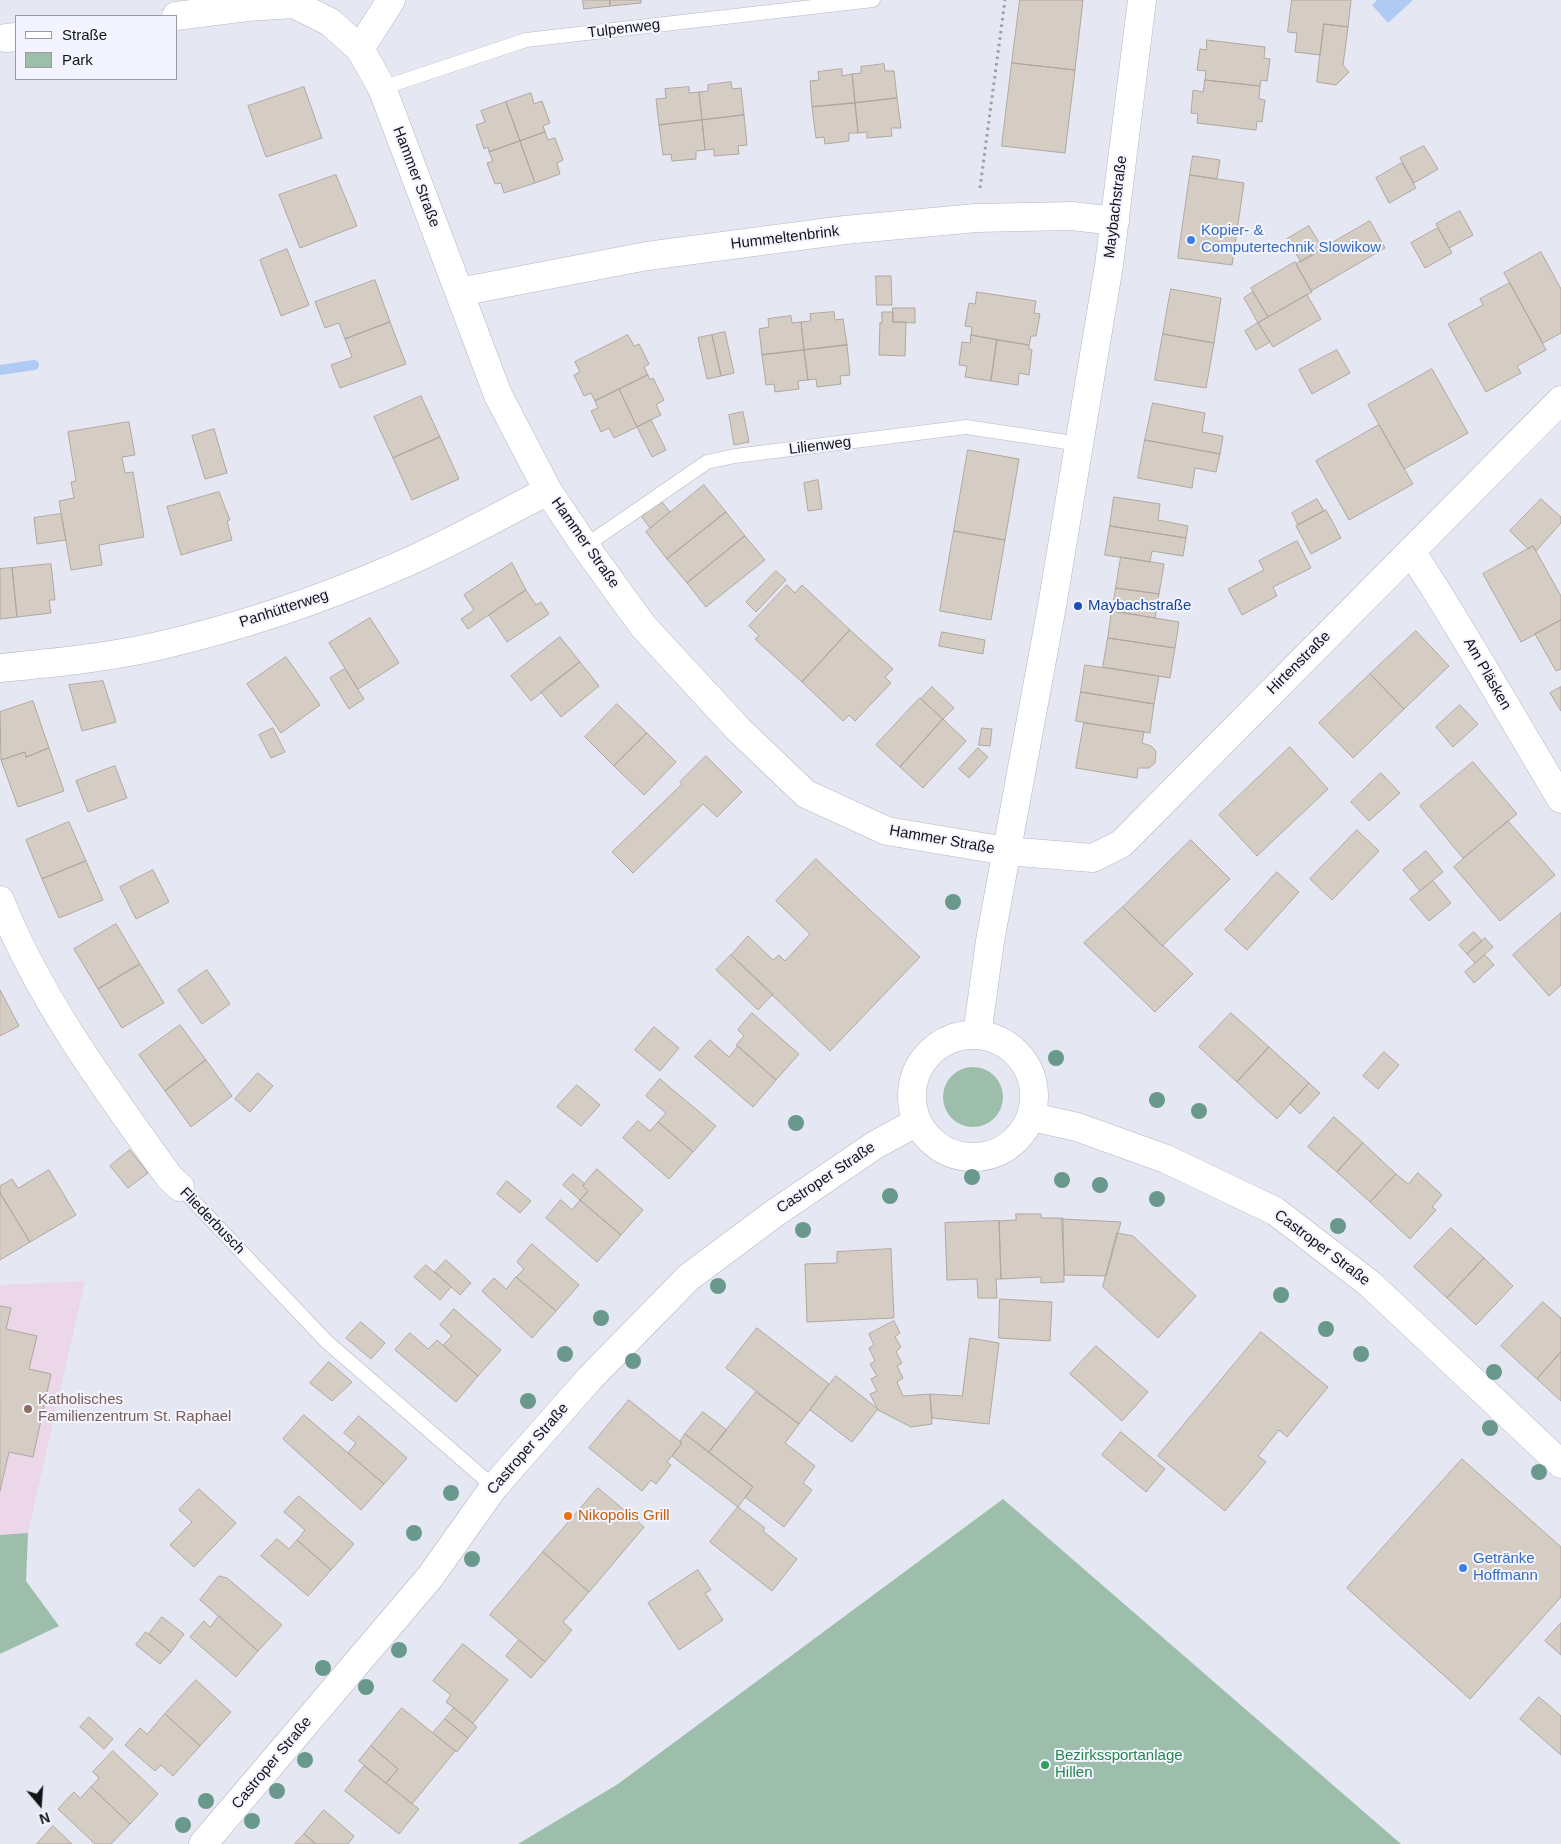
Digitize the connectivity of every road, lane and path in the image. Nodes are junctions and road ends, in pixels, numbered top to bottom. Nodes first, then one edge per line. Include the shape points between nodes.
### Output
1 (392, 0) edge
2 (873, 0) edge
3 (1004, 0) edge
4 (1142, 0) edge
5 (178, 16) edge
6 (360, 49) junction
7 (382, 88) junction
8 (976, 218) junction
9 (1115, 221) junction
10 (459, 292) junction
11 (1561, 400) edge
12 (1080, 444) junction
13 (548, 491) junction
14 (585, 546) junction
15 (1411, 550) junction
16 (0, 668) edge
17 (1561, 799) edge
18 (1006, 851) junction
19 (0, 900) edge
20 (977, 1035) junction
21 (1032, 1117) junction
22 (917, 1122) junction
23 (180, 1187) joint
24 (1561, 1464) edge
25 (494, 1487) junction
26 (204, 1844) edge

1 - 6 street
2 - 7 lane, Tulpenweg via 526,40
3 - 8 path
4 - 9 street, Maybachstraße
5 - 6 street, Hammer Straße via 294,4 330,22
6 - 7 street, Hammer Straße
7 - 10 street, Hammer Straße
8 - 9 street, Hummeltenbrink via 1072,216
8 - 10 street, Hummeltenbrink via 845,230 647,256
9 - 12 street, Maybachstraße
10 - 13 street, Hammer Straße via 498,395
11 - 15 street, Hirtenstraße
12 - 14 lane, Lilienweg via 966,427 735,456 707,462
12 - 18 street, Maybachstraße
13 - 14 street, Hammer Straße
13 - 16 street, Panhütterweg via 397,567 320,598 153,647 66,662
14 - 18 street, Hammer Straße via 669,656 806,794 887,831
15 - 17 street, Am Pläsken
15 - 18 street, Hirtenstraße via 1121,844 1093,858
18 - 20 street, Maybachstraße
19 - 23 street, Fliederbusch via 13,932 100,1082
20 - 21 street via 996,1038 1025,1062 1033,1080
20 - 22 street via 959,1036 942,1043 918,1069 912,1086
21 - 22 street via 1010,1146 976,1158 958,1156 941,1149
21 - 24 street, Castroper Straße via 1077,1128 1166,1159 1275,1211 1370,1284
22 - 25 street, Castroper Straße via 867,1150 689,1277 590,1378
23 - 25 lane, Fliederbusch via 327,1342
25 - 26 street, Castroper Straße via 430,1577

